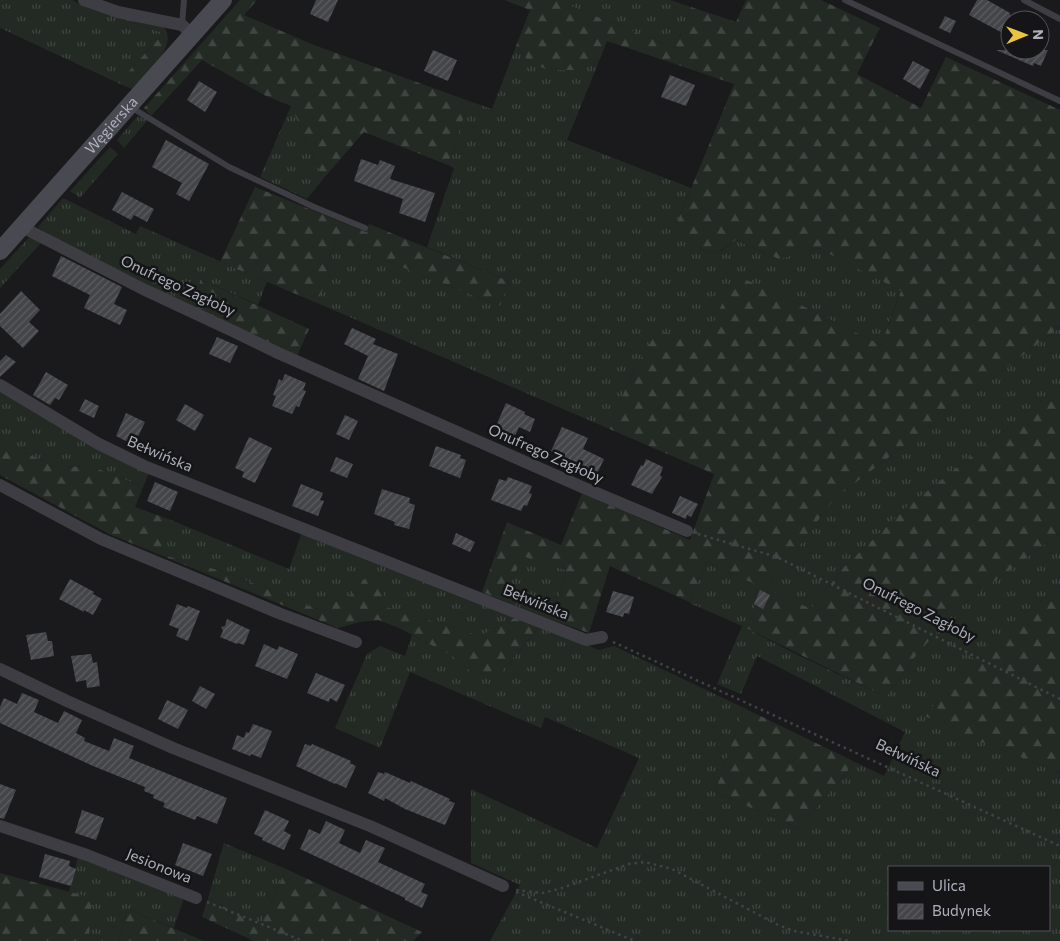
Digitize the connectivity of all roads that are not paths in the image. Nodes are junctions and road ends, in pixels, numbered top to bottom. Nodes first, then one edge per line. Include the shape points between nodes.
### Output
1 (84, 0) edge
2 (184, 0) edge
3 (223, 0) edge
4 (844, 0) edge
5 (1024, 0) edge
6 (1060, 18) edge
7 (187, 30) junction
8 (1060, 101) edge
9 (129, 106) junction
10 (22, 227) junction
11 (365, 228) dead end
12 (0, 251) edge
13 (0, 385) edge
14 (0, 485) edge
15 (687, 531) road end
16 (602, 637) road end
17 (356, 642) dead end
18 (0, 669) edge
19 (0, 826) edge
20 (503, 886) dead end
21 (196, 898) road end

1 - 7 street
2 - 7 lane
3 - 7 main road, Węgierska
4 - 8 lane
5 - 6 lane
7 - 9 main road, Węgierska
9 - 10 main road, Węgierska
9 - 11 lane via 229,167
10 - 12 main road, Węgierska
10 - 15 street, Onufrego Zagłoby via 278,353
13 - 16 street, Bełwińska via 97,443 144,466 586,640
14 - 17 street via 101,539
18 - 20 street via 173,748 370,826
19 - 21 street, Jesionowa via 87,855

